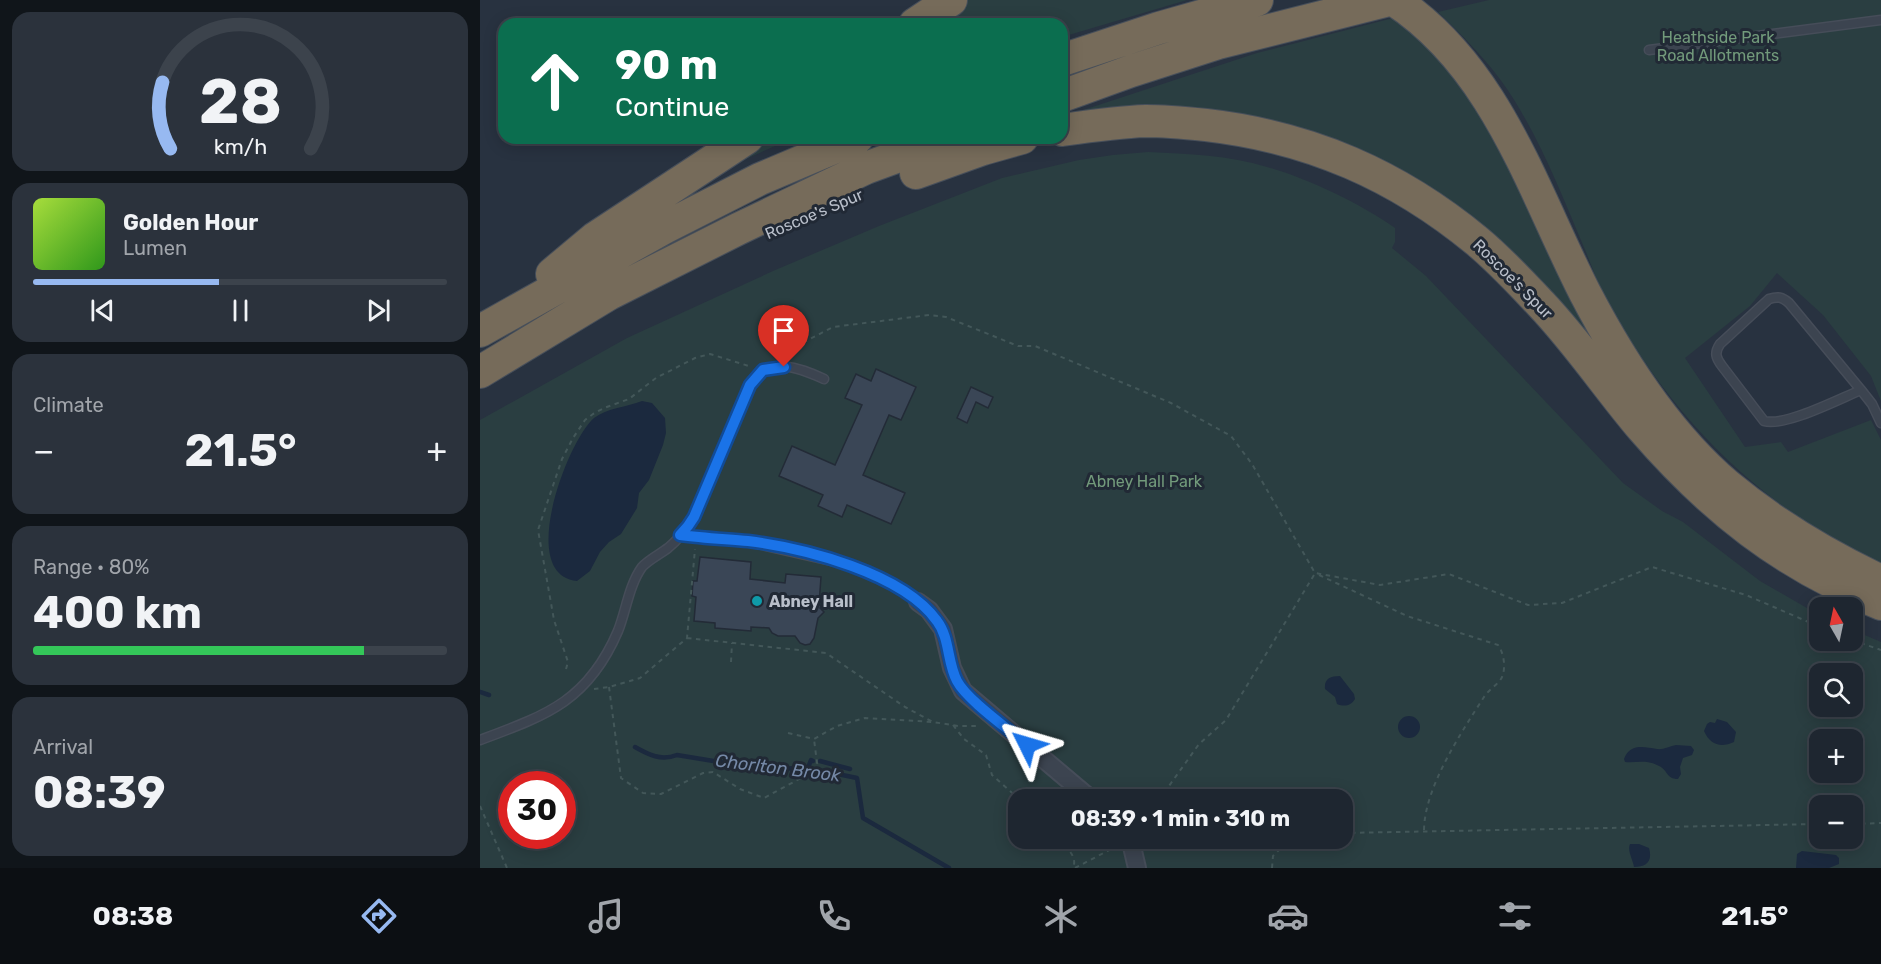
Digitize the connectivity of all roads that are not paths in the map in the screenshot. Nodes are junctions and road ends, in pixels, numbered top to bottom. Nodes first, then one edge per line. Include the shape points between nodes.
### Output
1 (951, 0) edge
2 (1257, 0) edge
3 (1389, 0) edge
4 (1394, 0) edge
5 (924, 18) edge
6 (1881, 20) edge
7 (1649, 50) dead end
8 (1068, 58) edge
9 (1068, 94) edge
10 (1068, 129) edge
11 (738, 144) edge
12 (843, 144) edge
13 (932, 144) edge
14 (1001, 144) edge
15 (609, 294) junction
16 (484, 328) edge
17 (480, 372) edge
18 (824, 379) dead end
19 (1861, 390) junction
20 (1881, 423) edge
21 (680, 535) junction
22 (1881, 581) edge
23 (918, 602) joint
24 (1881, 604) edge
25 (480, 740) edge
26 (1079, 789) edge
27 (1133, 849) edge
28 (1137, 868) edge

1 - 5 highway
2 - 8 highway
3 - 9 highway via 1218,43
4 - 22 highway via 1434,32 1490,99 1596,312 1626,365 1675,431 1726,484 1755,507 1791,532
6 - 7 lane
10 - 24 highway, Roscoe's Spur via 1150,121 1231,128 1319,149 1398,186 1479,243 1535,298 1642,428 1725,513 1807,569
11 - 16 highway via 595,238
12 - 16 highway via 760,179 674,223
13 - 15 highway via 866,168
14 - 15 highway, Roscoe's Spur via 883,184 753,241
15 - 17 highway
18 - 21 lane via 797,367 763,370 755,378 694,517
19 - 19 lane via 1769,423 1716,358 1716,350 1769,299 1783,298
19 - 20 lane
21 - 23 lane via 749,542 840,562 886,579
21 - 25 lane via 642,567 606,658 588,682 554,709
23 - 26 street via 943,629 952,668 963,691
27 - 28 street

